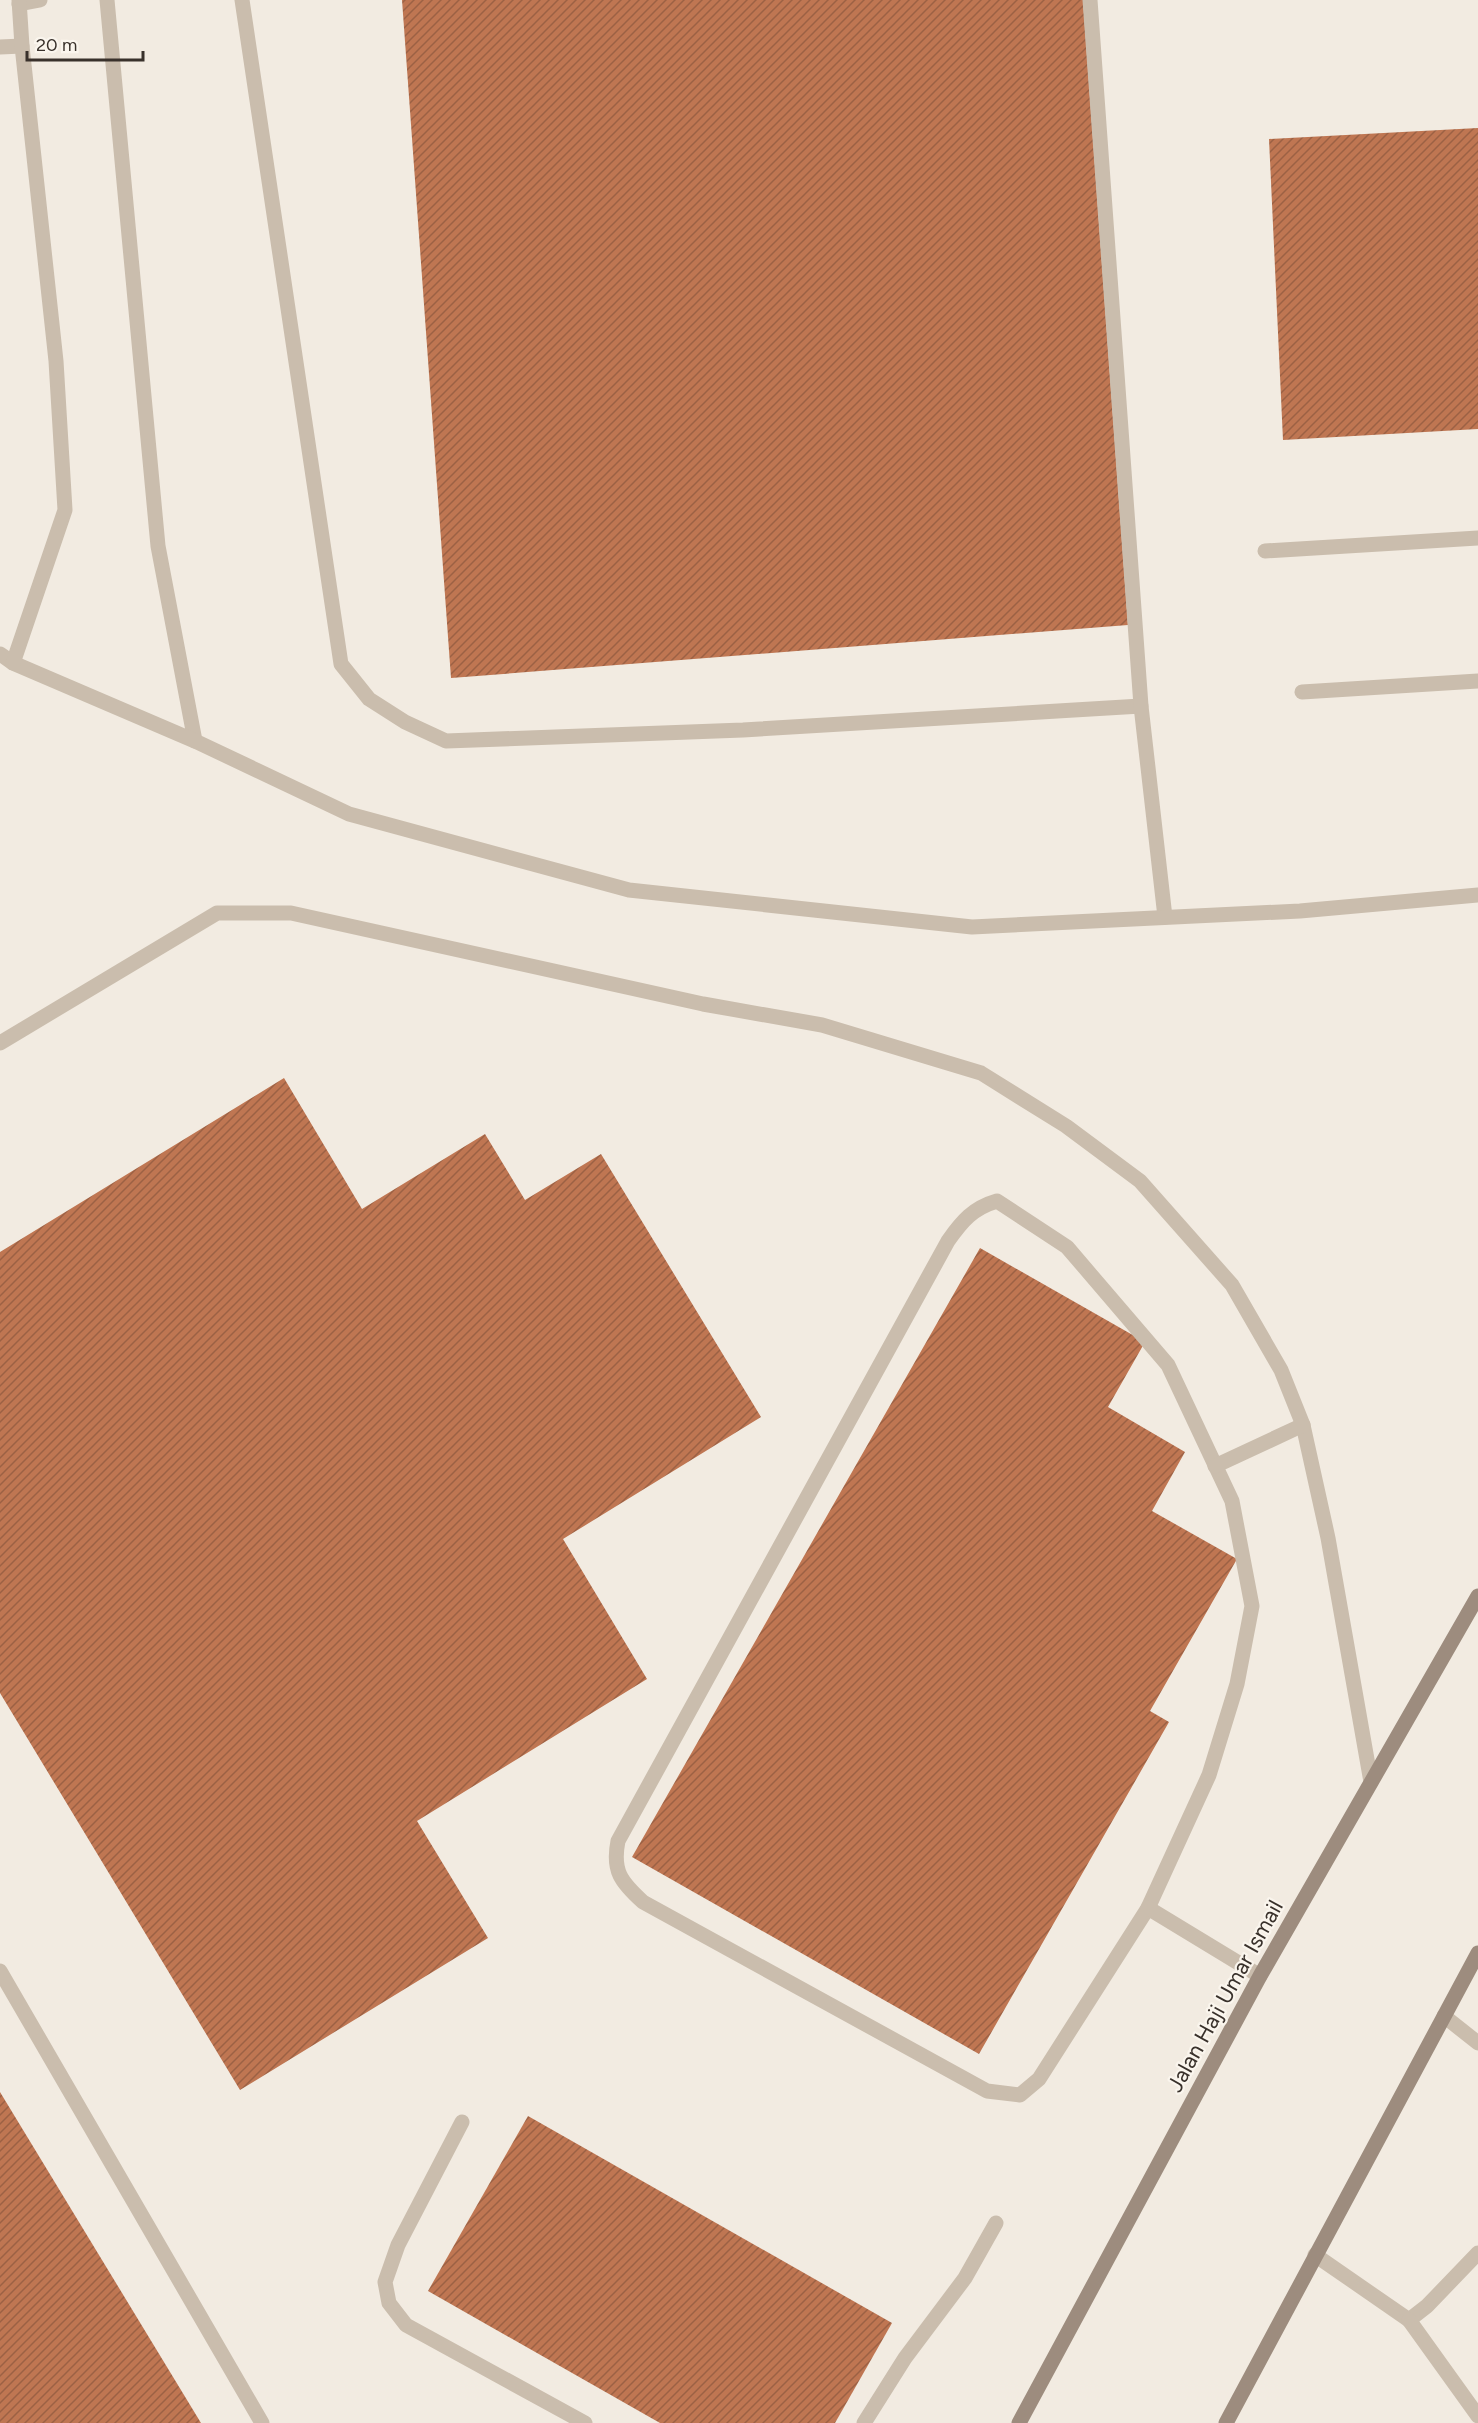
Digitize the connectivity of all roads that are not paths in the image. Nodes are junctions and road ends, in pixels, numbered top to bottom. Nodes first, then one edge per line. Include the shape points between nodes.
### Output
1 (40, 0) edge
2 (107, 0) edge
3 (242, 0) edge
4 (1090, 0) edge
5 (19, 2) edge
6 (22, 46) junction
7 (0, 47) edge
8 (1478, 538) edge
9 (1265, 551) dead end
10 (0, 654) edge
11 (14, 663) junction
12 (1478, 681) edge
13 (1302, 692) dead end
14 (1141, 706) junction
15 (195, 741) junction
16 (1478, 895) edge
17 (1166, 917) junction
18 (0, 1043) edge
19 (1304, 1425) junction
20 (1215, 1466) junction
21 (1478, 1596) edge
22 (1371, 1782) junction
23 (1149, 1908) junction
24 (1478, 1953) edge
25 (0, 1971) edge
26 (1260, 1976) junction
27 (1444, 2016) junction
28 (1478, 2043) edge
29 (462, 2122) dead end
30 (996, 2223) dead end
31 (1478, 2253) edge
32 (1315, 2255) junction
33 (1409, 2320) junction
34 (1476, 2408) edge
35 (262, 2423) edge
36 (585, 2423) edge
37 (864, 2423) edge
38 (1018, 2423) edge
39 (1226, 2423) edge

1 - 5 lane
2 - 15 lane via 158,546
3 - 14 lane via 341,664 369,699 446,741 743,730
4 - 14 lane
5 - 6 lane
6 - 7 lane
6 - 11 lane via 56,361 65,510
8 - 9 lane
10 - 11 lane
11 - 15 lane
12 - 13 lane
14 - 17 lane
15 - 17 lane via 349,814 629,890 972,927
16 - 17 lane via 1300,911
18 - 19 lane via 217,914 291,913 703,1004 822,1025 981,1073 1066,1126 1140,1181 1232,1285 1281,1370
19 - 20 lane
19 - 22 lane
20 - 23 lane via 1232,1501 1252,1606 1237,1684 1209,1775
20 - 23 lane via 1167,1365 1067,1246 997,1201 980,1206 964,1219 948,1241 618,1841 615,1856 624,1885 643,1902 987,2091 1004,2094 1020,2095 1039,2079
21 - 22 main road, Jalan Haji Umar Ismail
22 - 26 main road, Jalan Haji Umar Ismail
23 - 26 lane
24 - 27 main road
25 - 35 lane
26 - 38 main road, Jalan Haji Umar Ismail
27 - 28 lane
27 - 32 main road
29 - 36 lane via 398,2245 385,2282 389,2303 406,2325
30 - 37 lane via 965,2278 905,2358
31 - 33 lane
32 - 33 lane
32 - 39 main road
33 - 34 lane

